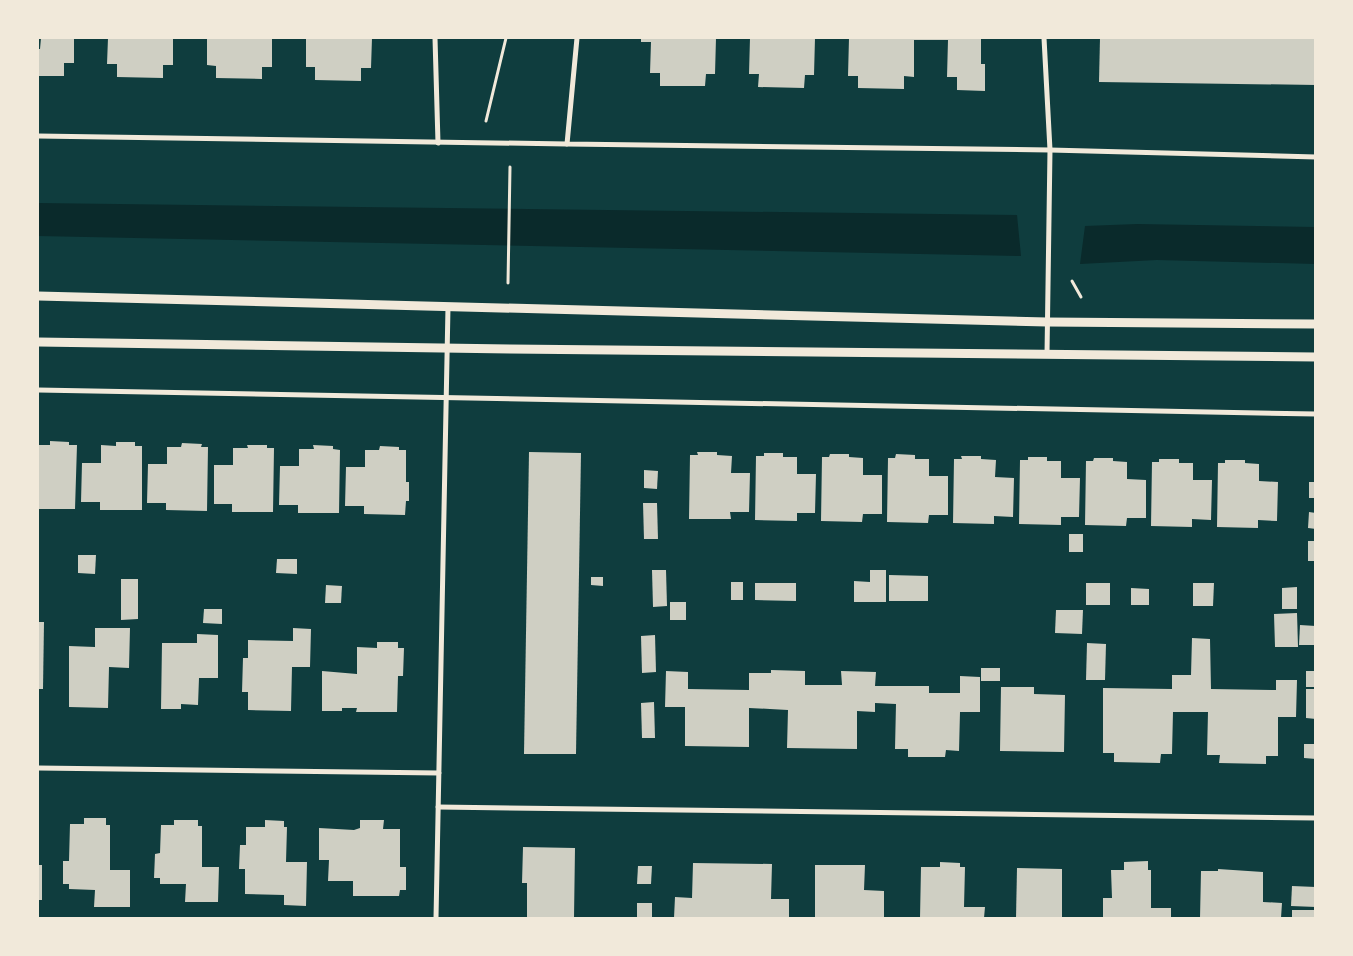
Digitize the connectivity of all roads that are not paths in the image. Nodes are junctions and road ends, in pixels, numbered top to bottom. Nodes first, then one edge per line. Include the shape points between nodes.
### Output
1 (434, 38) edge
2 (577, 38) edge
3 (1044, 38) edge
4 (38, 136) edge
5 (438, 143) junction
6 (567, 144) junction
7 (1050, 150) junction
8 (1316, 157) edge
9 (38, 296) edge
10 (448, 307) junction
11 (1048, 322) junction
12 (1316, 324) edge
13 (38, 342) edge
14 (447, 348) junction
15 (1047, 354) junction
16 (1316, 357) edge
17 (38, 390) edge
18 (446, 397) junction
19 (1316, 414) edge
20 (38, 768) edge
21 (439, 774) junction
22 (438, 807) junction
23 (1316, 818) edge
24 (436, 918) edge

1 - 5 street
2 - 6 street
3 - 7 street
4 - 5 street
5 - 6 street
6 - 7 street
7 - 8 street
7 - 11 street
9 - 10 street
10 - 11 street
10 - 14 street
11 - 12 street
11 - 15 street
13 - 14 street
14 - 15 street
14 - 18 street
15 - 16 street
17 - 18 street
18 - 19 street
18 - 21 street
20 - 21 street
21 - 22 street
22 - 23 street
22 - 24 street

